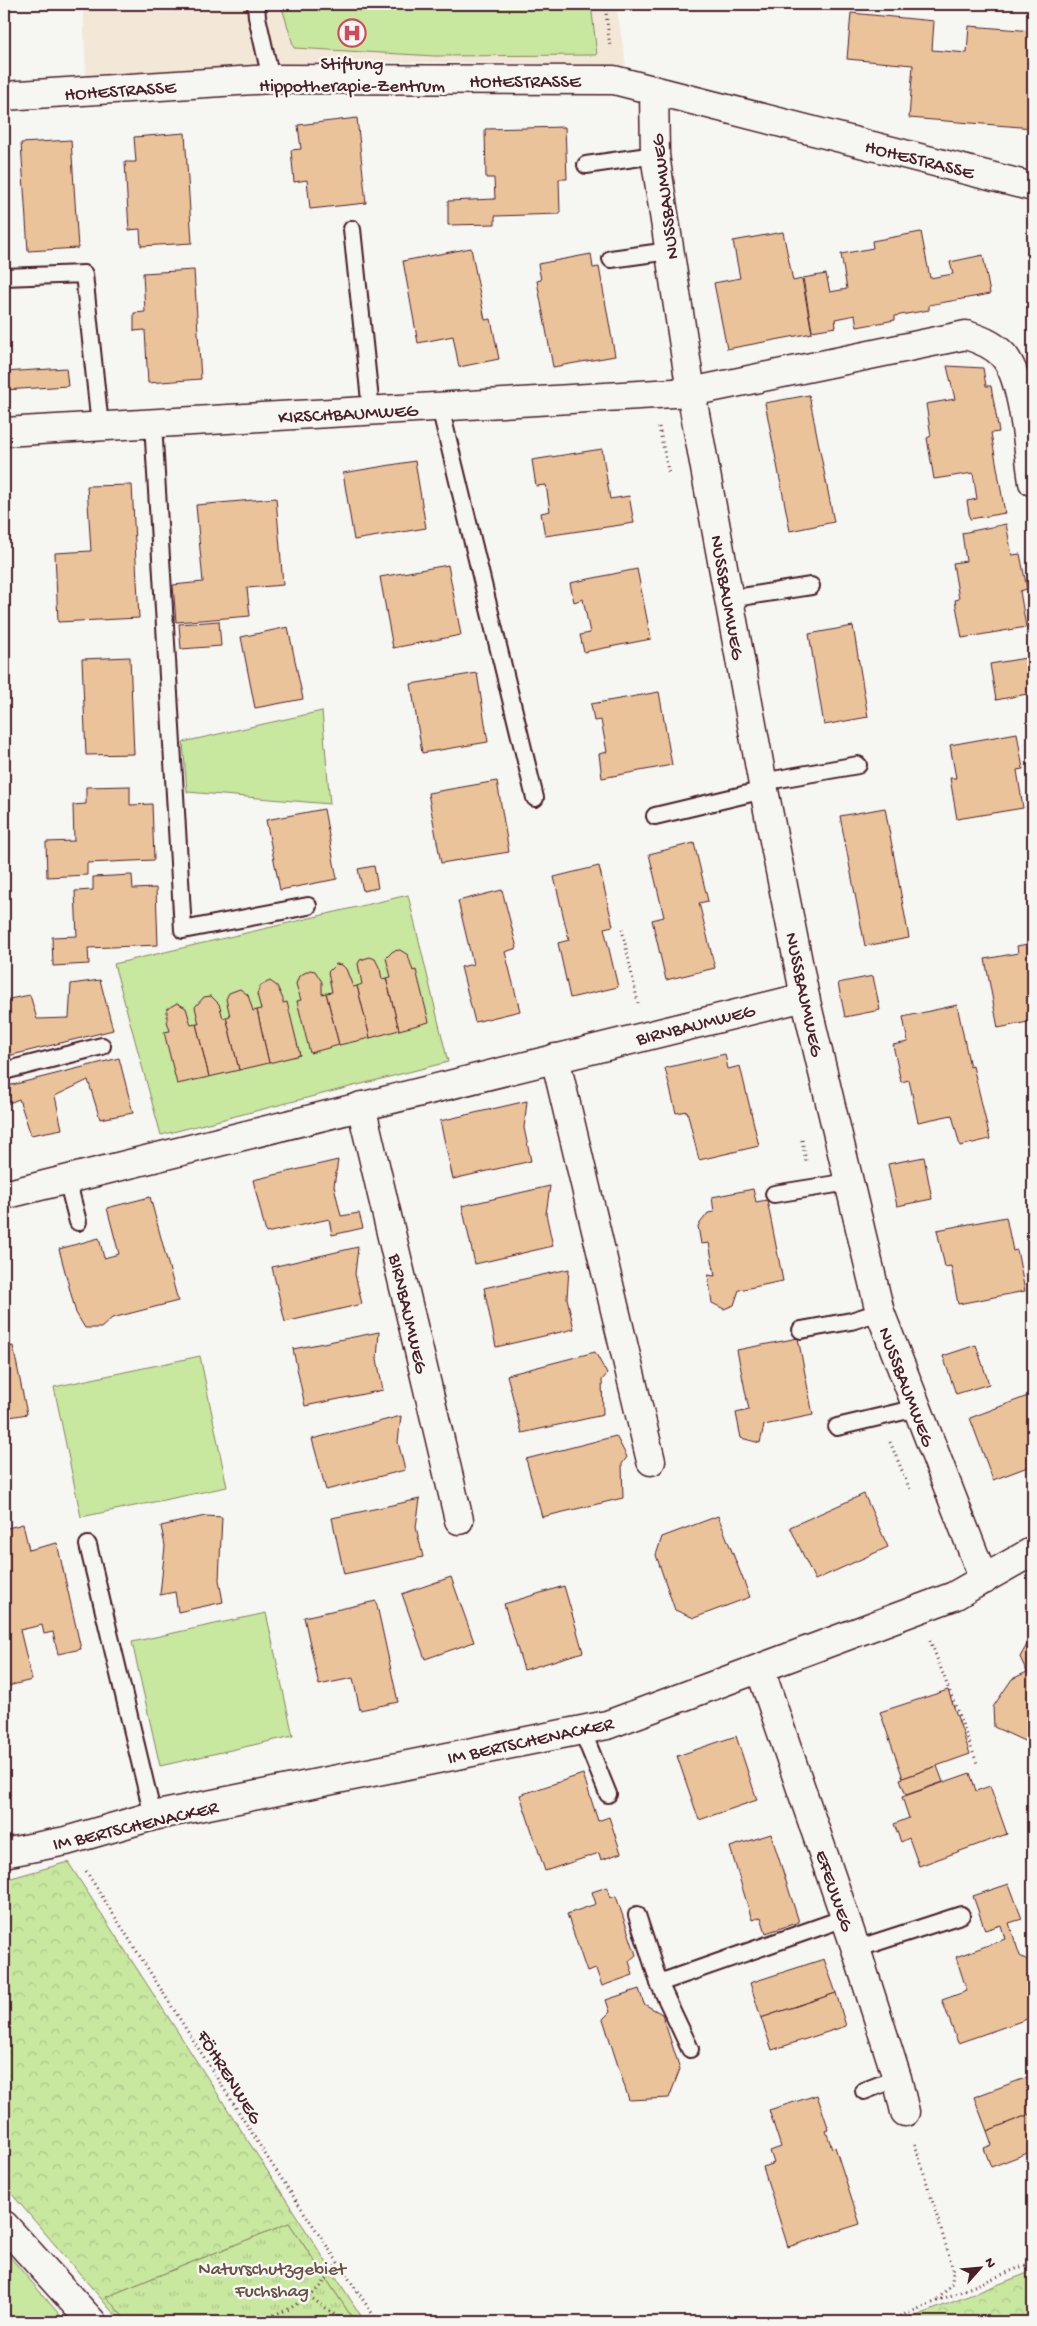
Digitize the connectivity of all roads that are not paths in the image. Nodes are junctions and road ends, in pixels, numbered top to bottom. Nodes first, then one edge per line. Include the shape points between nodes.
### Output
1 (256, 4) edge
2 (271, 79) junction
3 (654, 91) junction
4 (4, 96) edge
5 (655, 156) junction
6 (586, 165) dead end
7 (1033, 187) edge
8 (352, 229) dead end
9 (669, 252) junction
10 (611, 259) dead end
11 (4, 277) edge
12 (692, 392) junction
13 (440, 407) junction
14 (372, 410) junction
15 (153, 423) junction
16 (100, 426) junction
17 (4, 432) edge
18 (1033, 482) edge
19 (811, 586) dead end
20 (729, 599) junction
21 (858, 765) dead end
22 (763, 786) junction
23 (535, 798) dead end
24 (654, 816) dead end
25 (308, 906) dead end
26 (805, 997) junction
27 (102, 1046) dead end
28 (555, 1058) junction
29 (4, 1071) edge
30 (361, 1106) junction
31 (67, 1179) junction
32 (849, 1182) junction
33 (774, 1194) dead end
34 (4, 1195) edge
35 (78, 1222) dead end
36 (880, 1312) junction
37 (801, 1330) dead end
38 (917, 1408) junction
39 (837, 1426) dead end
40 (651, 1461) dead end
41 (459, 1520) dead end
42 (88, 1545) dead end
43 (1033, 1551) edge
44 (984, 1580) junction
45 (760, 1669) junction
46 (582, 1730) junction
47 (608, 1794) dead end
48 (153, 1816) junction
49 (4, 1853) edge
50 (637, 1915) dead end
51 (962, 1915) dead end
52 (845, 1918) junction
53 (856, 1949) junction
54 (660, 1982) junction
55 (690, 2048) dead end
56 (897, 2078) junction
57 (864, 2092) dead end
58 (905, 2112) road end
59 (4, 2225) edge
60 (92, 2322) edge

1 - 2 lane
2 - 3 street, HOHESTRASSE via 614,80
2 - 4 street, HOHESTRASSE
3 - 5 street, NUSSBAUMWEG
3 - 7 street, HOHESTRASSE
5 - 6 lane
5 - 9 street, NUSSBAUMWEG
8 - 14 lane
9 - 10 lane
9 - 12 street, NUSSBAUMWEG
11 - 16 lane via 84,274
12 - 13 street, KIRSCHBAUMWEG
12 - 18 street via 966,335 985,341 1003,355 1016,378
12 - 20 street, NUSSBAUMWEG
13 - 14 street, KIRSCHBAUMWEG
13 - 23 lane
14 - 15 street, KIRSCHBAUMWEG
15 - 16 street, KIRSCHBAUMWEG
15 - 25 lane via 183,930
16 - 17 street, KIRSCHBAUMWEG
19 - 20 lane
20 - 22 street, NUSSBAUMWEG
21 - 22 lane
22 - 24 lane
22 - 26 street, NUSSBAUMWEG
26 - 28 street, BIRNBAUMWEG
26 - 32 street, NUSSBAUMWEG
27 - 29 lane
28 - 30 street, BIRNBAUMWEG
28 - 40 street
30 - 31 street, BIRNBAUMWEG
30 - 41 street, BIRNBAUMWEG
31 - 34 street, BIRNBAUMWEG
31 - 35 lane
32 - 33 lane
32 - 36 street, NUSSBAUMWEG
36 - 37 lane
36 - 38 street, NUSSBAUMWEG
38 - 39 lane
38 - 44 street, NUSSBAUMWEG
42 - 48 lane
43 - 44 street, IM BERTSCHENACKER
44 - 45 street, IM BERTSCHENACKER via 919,1610
45 - 46 street, IM BERTSCHENACKER via 607,1725
45 - 52 street, EFEUWEG
46 - 47 lane
46 - 48 street, IM BERTSCHENACKER
48 - 49 street, IM BERTSCHENACKER via 66,1841
50 - 54 lane
51 - 53 lane
52 - 53 street, EFEUWEG
52 - 54 lane
53 - 56 street, EFEUWEG
54 - 55 lane
56 - 57 lane
56 - 58 street, EFEUWEG
59 - 60 street

